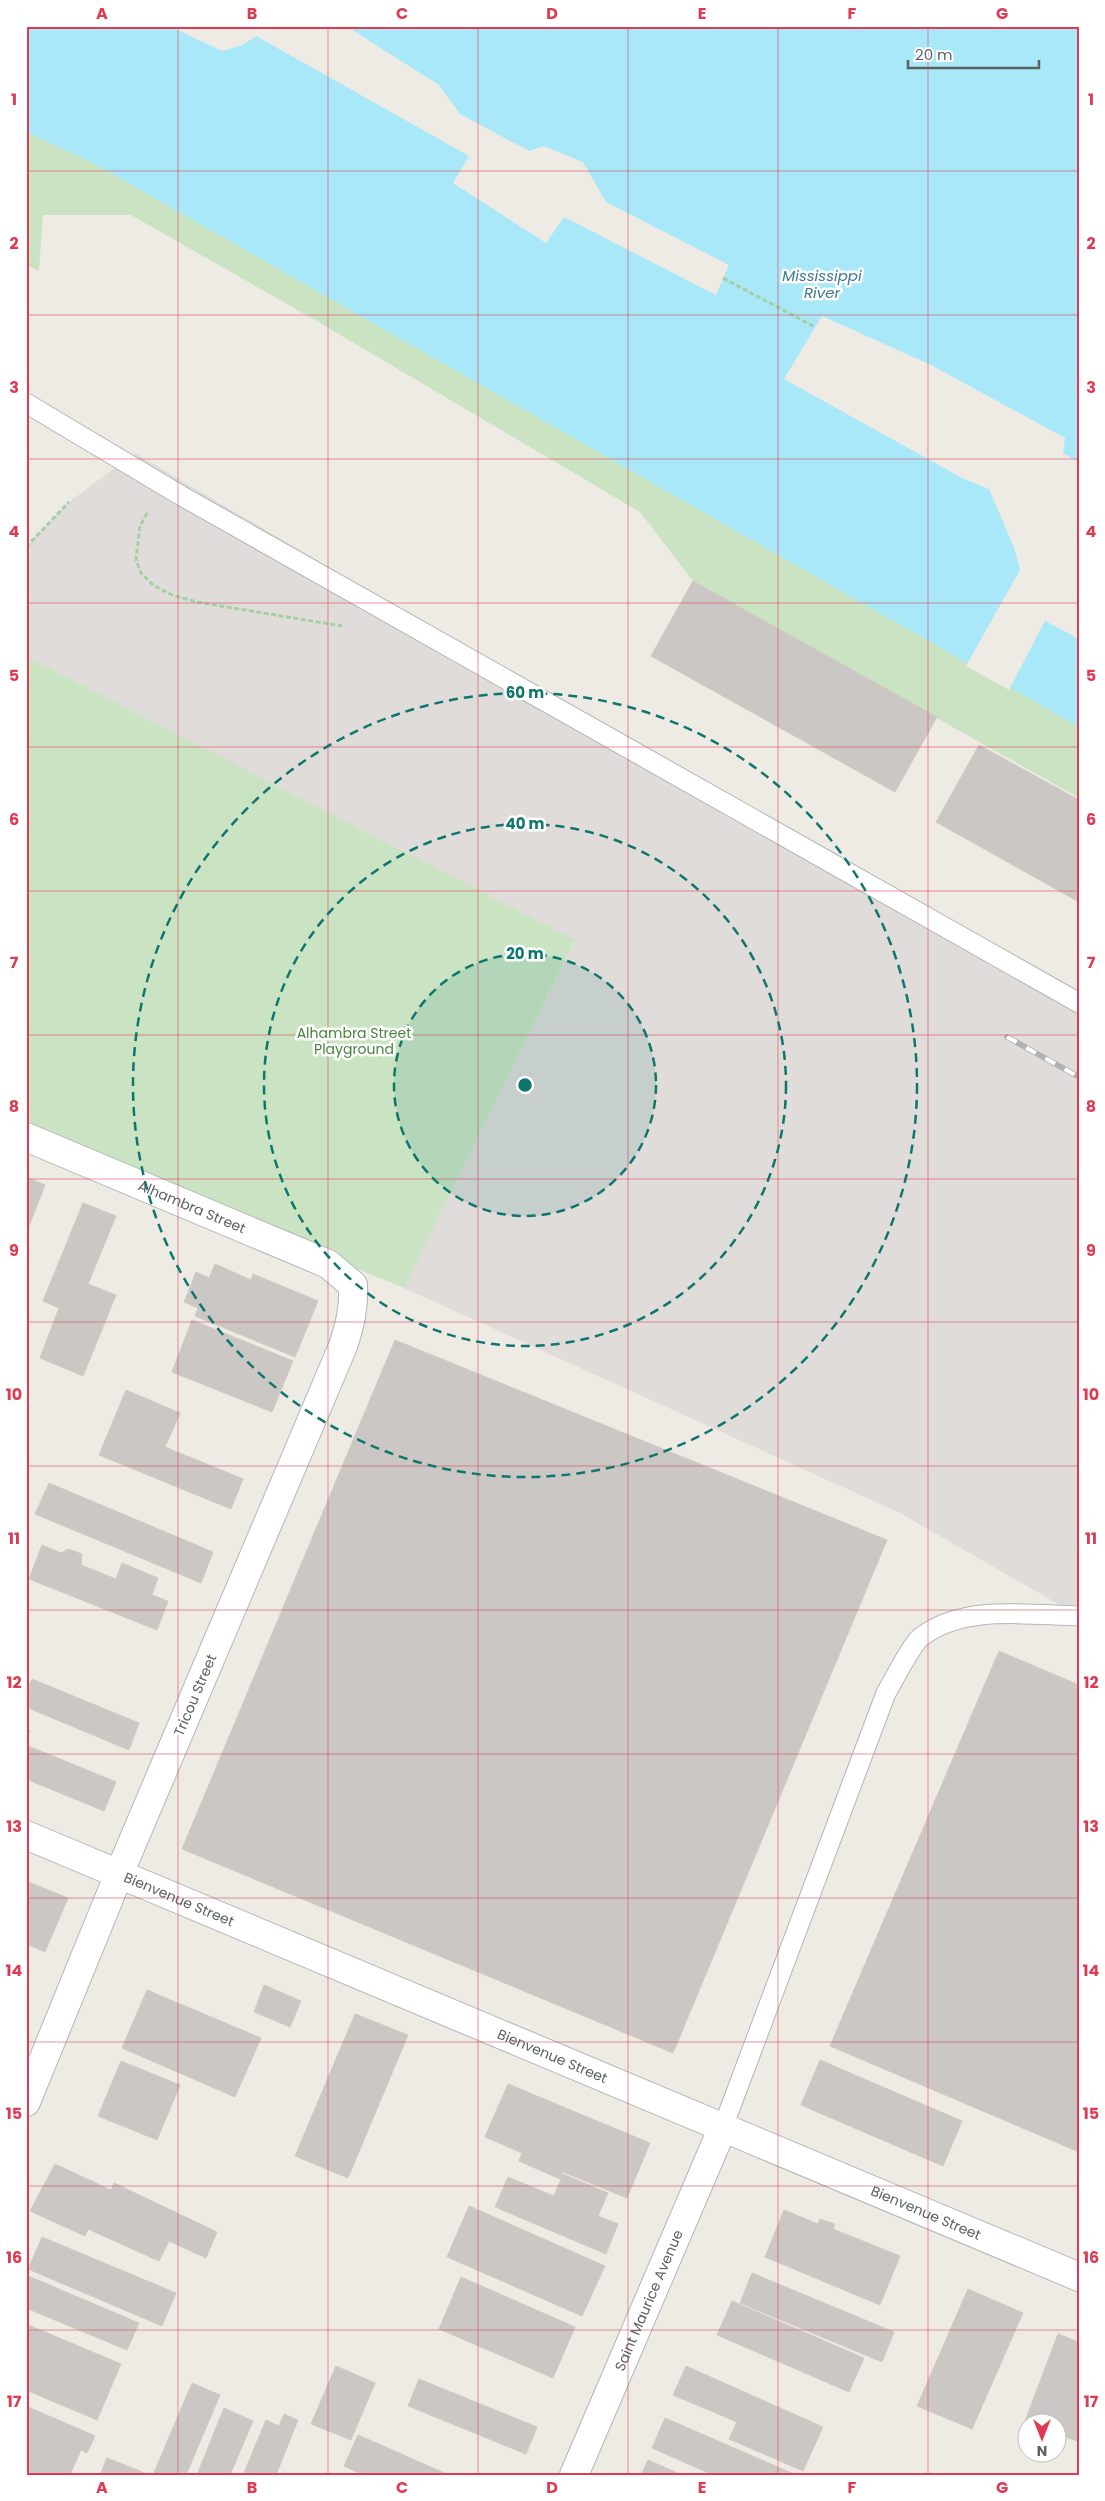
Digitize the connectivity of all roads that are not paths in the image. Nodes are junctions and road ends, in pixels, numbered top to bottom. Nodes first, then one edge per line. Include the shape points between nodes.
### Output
1 (26, 403) edge
2 (1079, 1003) edge
3 (26, 1137) edge
4 (353, 1285) joint
5 (1079, 1616) edge
6 (26, 1835) edge
7 (119, 1874) junction
8 (26, 2102) edge
9 (723, 2127) junction
10 (1079, 2276) edge
11 (574, 2475) edge

1 - 2 lane via 180,495
3 - 4 street, Alhambra Street via 321,1260
4 - 7 street, Tricou Street via 352,1322 343,1346
5 - 9 lane via 995,1614 951,1620 920,1638 886,1693
6 - 7 street, Bienvenue Street
7 - 8 street, Tricou Street
7 - 9 street, Bienvenue Street
9 - 10 street, Bienvenue Street
9 - 11 street, Saint Maurice Avenue

